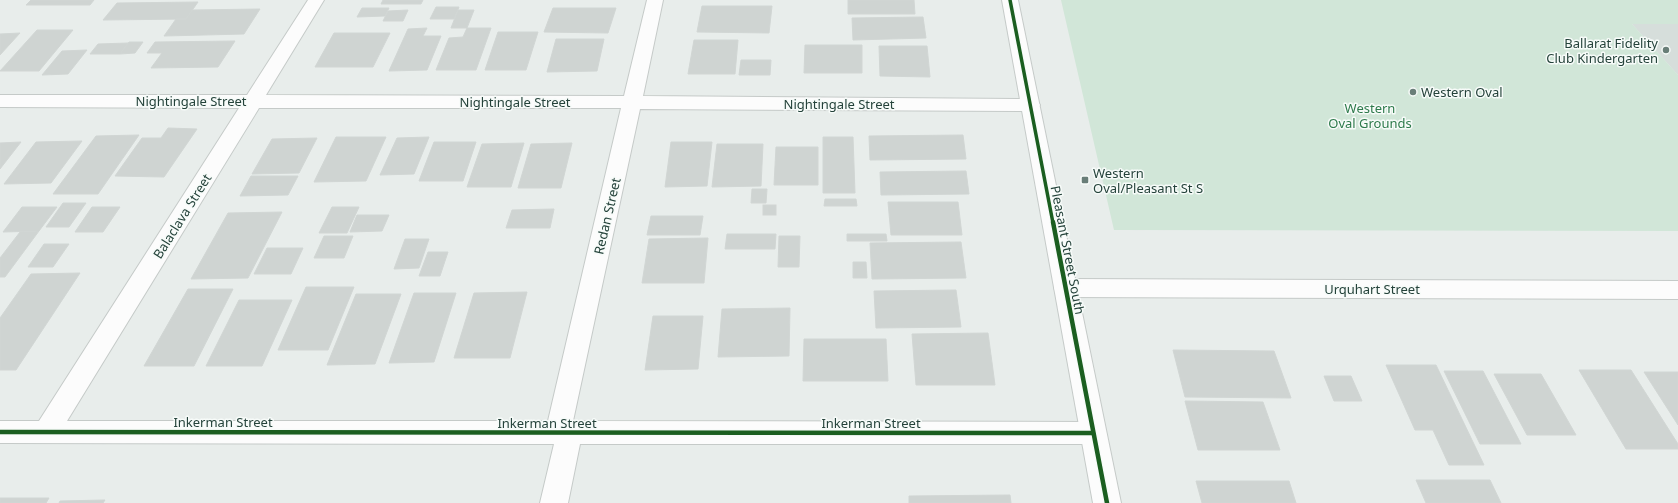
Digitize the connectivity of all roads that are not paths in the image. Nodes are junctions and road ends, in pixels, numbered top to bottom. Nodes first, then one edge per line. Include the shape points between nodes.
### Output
1 (316, 0) edge
2 (655, 0) edge
3 (1010, 0) edge
4 (0, 100) edge
5 (253, 102) junction
6 (633, 102) junction
7 (1030, 105) junction
8 (1065, 288) junction
9 (1678, 290) edge
10 (0, 432) edge
11 (46, 432) junction
12 (564, 433) junction
13 (1093, 433) junction
14 (554, 503) edge
15 (1107, 503) edge

1 - 5 street, Balaclava Street
2 - 6 street, Redan Street
3 - 7 street, Pleasant Street South
4 - 5 street, Nightingale Street
5 - 6 street, Nightingale Street
5 - 11 street, Balaclava Street
6 - 7 street, Nightingale Street
6 - 12 street, Redan Street
7 - 8 street, Pleasant Street South
8 - 9 street, Urquhart Street
8 - 13 street, Pleasant Street South
10 - 11 street, Inkerman Street
11 - 12 street, Inkerman Street
12 - 13 street, Inkerman Street
12 - 14 street, Redan Street
13 - 15 street, Pleasant Street South

